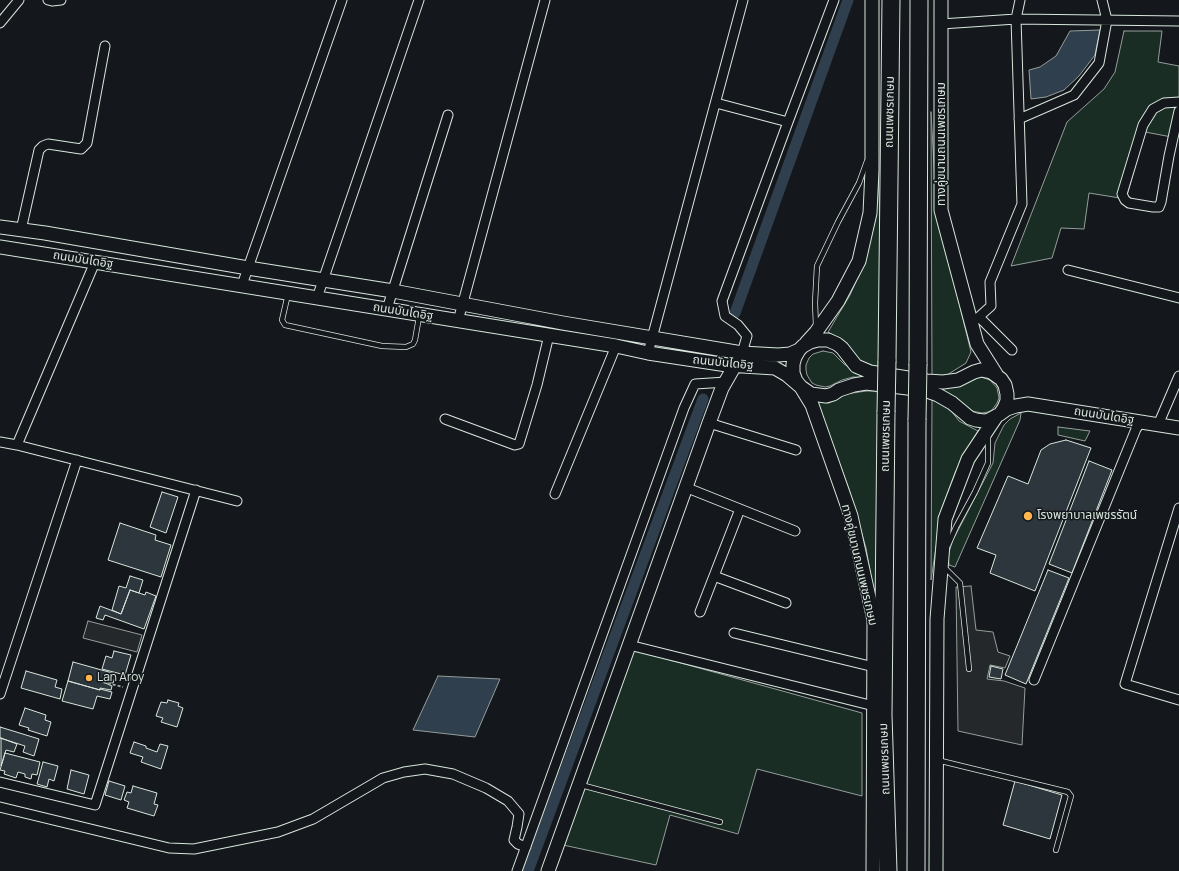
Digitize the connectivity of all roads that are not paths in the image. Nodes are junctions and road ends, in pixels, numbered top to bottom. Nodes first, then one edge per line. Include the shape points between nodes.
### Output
1 (19, 0) edge
2 (48, 0) edge
3 (61, 0) edge
4 (342, 0) edge
5 (419, 0) edge
6 (545, 0) edge
7 (743, 0) edge
8 (834, 0) edge
9 (872, 0) edge
10 (891, 0) edge
11 (919, 0) edge
12 (941, 0) edge
13 (1020, 0) edge
14 (1102, 0) edge
15 (1016, 19) junction
16 (1107, 20) junction
17 (1179, 21) edge
18 (0, 22) edge
19 (941, 24) junction
20 (104, 46) dead end
21 (716, 102) junction
22 (1179, 102) edge
23 (1179, 111) edge
24 (448, 115) dead end
25 (1019, 120) junction
26 (788, 122) junction
27 (872, 148) junction
28 (0, 227) edge
29 (21, 230) junction
30 (0, 247) edge
31 (95, 262) junction
32 (248, 268) junction
33 (1068, 270) dead end
34 (323, 279) junction
35 (242, 285) junction
36 (393, 291) junction
37 (288, 293) junction
38 (317, 298) junction
39 (1179, 298) edge
40 (462, 304) junction
41 (387, 309) junction
42 (420, 315) junction
43 (975, 320) junction
44 (458, 321) junction
45 (816, 332) junction
46 (549, 335) junction
47 (652, 338) junction
48 (616, 346) junction
49 (801, 348) junction
50 (1012, 350) dead end
51 (648, 353) junction
52 (742, 353) junction
53 (735, 366) junction
54 (996, 374) junction
55 (1179, 376) edge
56 (726, 382) junction
57 (1005, 386) junction
58 (801, 387) junction
59 (1028, 404) junction
60 (998, 415) junction
61 (445, 419) dead end
62 (1141, 422) junction
63 (709, 423) junction
64 (1158, 425) junction
65 (1179, 428) edge
66 (987, 429) junction
67 (0, 442) edge
68 (17, 445) junction
69 (796, 450) dead end
70 (77, 460) junction
71 (685, 487) junction
72 (196, 490) junction
73 (555, 494) dead end
74 (237, 501) dead end
75 (1179, 508) edge
76 (740, 509) junction
77 (795, 531) dead end
78 (942, 561) junction
79 (714, 576) junction
80 (786, 603) dead end
81 (700, 612) dead end
82 (734, 633) dead end
83 (629, 645) junction
84 (874, 667) junction
85 (969, 669) dead end
86 (1034, 680) dead end
87 (0, 694) edge
88 (1179, 700) edge
89 (874, 706) junction
90 (936, 759) junction
91 (0, 782) edge
92 (579, 784) junction
93 (0, 807) edge
94 (720, 822) dead end
95 (526, 847) junction
96 (1056, 850) dead end
97 (517, 871) edge
98 (548, 871) edge
99 (873, 871) edge
100 (888, 871) edge
101 (916, 871) edge
102 (936, 871) edge

1 - 18 street
2 - 3 street
4 - 32 street
5 - 34 street
6 - 40 street
7 - 21 street
8 - 26 street
9 - 27 main road
10 - 100 highway, ถนนเพชรเกษม, bridge via 883,715
11 - 101 highway, bridge
12 - 19 main road, ทางคู่ขนานถนนเพชรเกษม
13 - 15 street
14 - 16 street
15 - 16 street
15 - 19 street
15 - 25 street
16 - 17 street
16 - 25 street via 1100,63 1074,95
19 - 43 main road, ทางคู่ขนานถนนเพชรเกษม via 941,210
20 - 29 street via 87,143 81,149 48,144 39,150
21 - 26 street
21 - 47 street
22 - 23 street via 1164,103 1153,109 1143,125 1122,194 1129,203 1159,207 1162,202
24 - 36 street
25 - 43 street via 1022,204 990,282 992,306
26 - 52 street via 722,301 725,316 738,325 747,336
27 - 45 lane via 859,183 818,266
27 - 45 main road via 870,213 859,261 838,301
28 - 29 main road, ถนนบันไดอิฐ
29 - 32 main road, ถนนบันไดอิฐ
30 - 31 main road, ถนนบันไดอิฐ
31 - 35 main road, ถนนบันไดอิฐ
31 - 68 street
32 - 34 main road, ถนนบันไดอิฐ
32 - 35 street
33 - 39 street
34 - 36 main road, ถนนบันไดอิฐ
34 - 38 street
35 - 37 main road, ถนนบันไดอิฐ
36 - 40 main road, ถนนบันไดอิฐ
36 - 41 street
37 - 38 main road, ถนนบันไดอิฐ
37 - 42 lane via 282,320 286,324 382,346 406,347 412,344
38 - 41 main road, ถนนบันไดอิฐ
40 - 44 street
40 - 47 main road, ถนนบันไดอิฐ
41 - 42 main road, ถนนบันไดอิฐ
42 - 44 main road, ถนนบันไดอิฐ
43 - 50 street
43 - 54 main road, ทางคู่ขนานถนนเพชรเกษม via 977,344
44 - 46 main road, ถนนบันไดอิฐ
45 - 49 main road
46 - 48 main road, ถนนบันไดอิฐ
46 - 61 street via 519,444 515,445
47 - 51 street
47 - 52 main road, ถนนบันไดอิฐ
48 - 51 main road, ถนนบันไดอิฐ
48 - 73 street
49 - 52 main road, ถนนบันไดอิฐ via 790,354
49 - 54 main road, ถนนบันไดอิฐ via 810,342 828,340 842,348 856,366 870,372 927,381 958,380 982,370
49 - 58 main road via 793,364 796,381
51 - 53 main road, ถนนบันไดอิฐ
52 - 53 main road
53 - 56 main road
53 - 58 main road, ถนนบันไดอิฐ via 775,368
54 - 57 main road, ทางคู่ขนานถนนเพชรเกษม
55 - 64 street
56 - 63 main road
56 - 95 street via 695,384 684,408
57 - 59 main road, ถนนบันไดอิฐ
57 - 60 main road via 1007,401
58 - 60 main road via 811,394 821,396 866,383 924,390 952,403 970,418 984,421
58 - 84 main road, ทางคู่ขนานถนนเพชรเกษม via 812,405 851,516 874,620
59 - 60 main road, ถนนบันไดอิฐ via 1007,409
59 - 62 main road, ถนนบันไดอิฐ
60 - 66 main road
62 - 64 main road, ถนนบันไดอิฐ
62 - 86 street
63 - 69 street
63 - 71 main road
64 - 65 main road, ถนนบันไดอิฐ
66 - 78 main road via 968,459 945,520
66 - 78 lane via 988,463
67 - 68 street
68 - 70 street
70 - 72 street
70 - 87 street
71 - 76 street
71 - 83 main road
72 - 74 street
72 - 91 street via 95,805
75 - 88 street via 1125,684
76 - 77 street
76 - 79 street
78 - 85 lane via 960,583
78 - 90 main road via 937,619
79 - 80 street
79 - 81 street
82 - 84 street
83 - 89 street
83 - 92 main road
84 - 89 main road, ทางคู่ขนานถนนเพชรเกษม
89 - 99 main road, ทางคู่ขนานถนนเพชรเกษม
90 - 96 lane via 1068,792 1071,796
90 - 102 main road
92 - 94 lane
92 - 98 main road
93 - 95 street via 169,848 194,849 278,832 313,819 383,778 425,769 453,774 508,801 519,814 514,840
95 - 97 street

